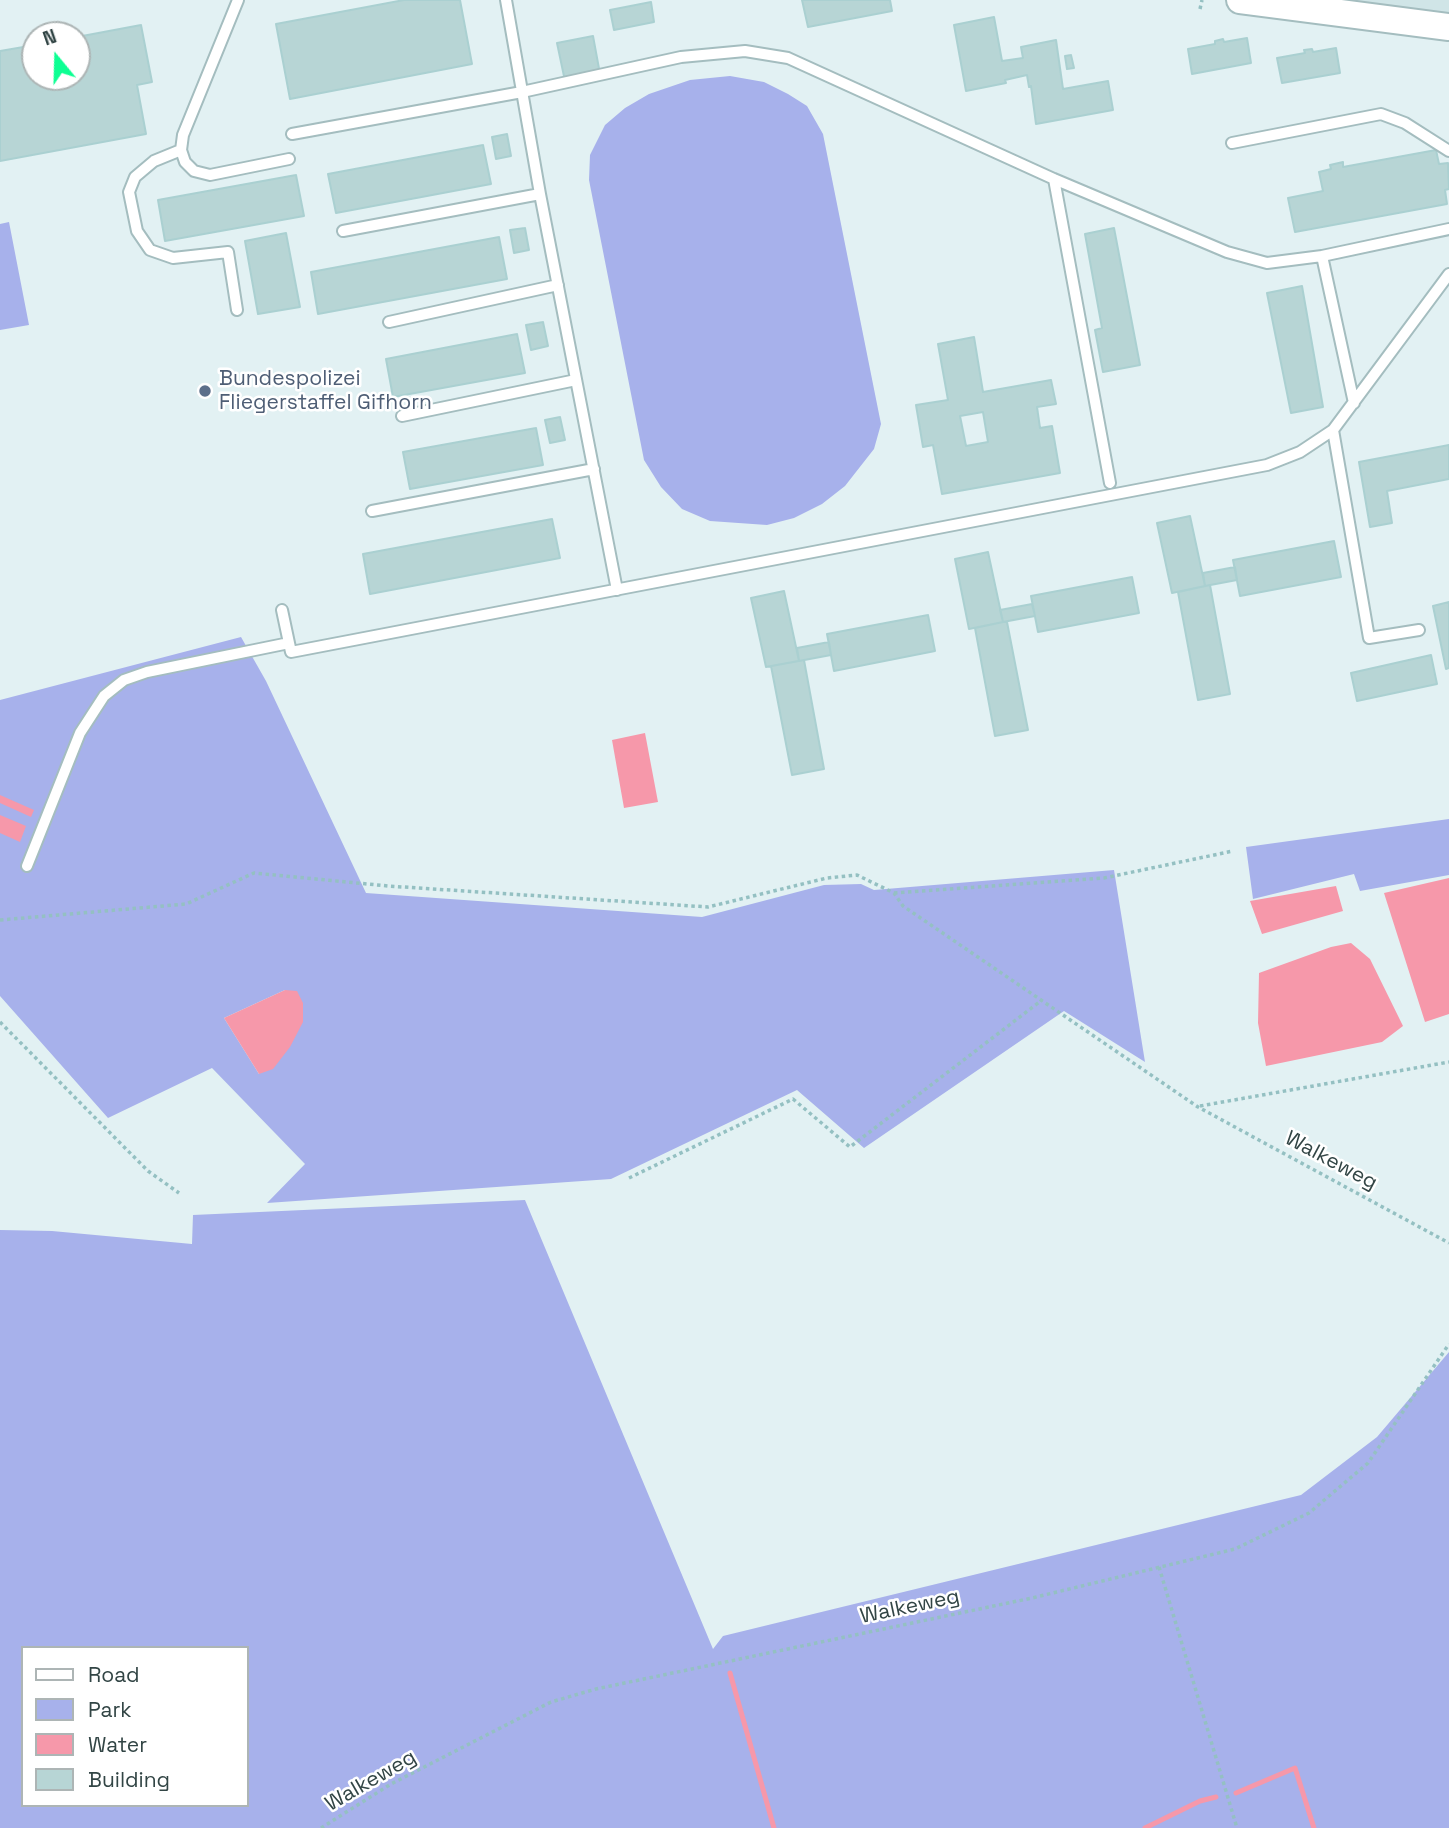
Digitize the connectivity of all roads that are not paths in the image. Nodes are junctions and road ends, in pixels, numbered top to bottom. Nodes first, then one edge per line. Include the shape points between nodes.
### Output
1 (238, 0) edge
2 (506, 0) edge
3 (1240, 0) edge
4 (1449, 27) edge
5 (522, 92) junction
6 (292, 134) dead end
7 (1232, 144) dead end
8 (181, 149) junction
9 (1449, 151) edge
10 (289, 159) dead end
11 (1054, 180) junction
12 (540, 194) junction
13 (1449, 229) edge
14 (343, 230) dead end
15 (1322, 256) junction
16 (1449, 274) edge
17 (558, 285) junction
18 (237, 310) dead end
19 (389, 322) dead end
20 (576, 380) junction
21 (1354, 403) junction
22 (402, 416) dead end
23 (1333, 430) junction
24 (594, 469) junction
25 (1110, 483) dead end
26 (372, 511) dead end
27 (617, 590) junction
28 (282, 610) dead end
29 (1419, 630) dead end
30 (289, 642) junction
31 (27, 866) dead end

1 - 8 lane
2 - 5 lane
3 - 4 street
5 - 6 lane
5 - 11 lane via 681,57 745,51 788,58
5 - 12 lane
7 - 9 lane via 1381,114 1405,123
8 - 10 lane via 194,171 210,175
8 - 18 lane via 154,161 135,177 129,192 136,232 150,250 173,258 228,252
11 - 15 lane via 1227,252 1267,263
11 - 25 lane
12 - 14 lane
12 - 17 lane
13 - 15 lane
15 - 21 lane
16 - 21 lane
17 - 19 lane
17 - 20 lane
20 - 22 lane
20 - 24 lane
21 - 23 lane
23 - 27 lane via 1300,452 1267,465
23 - 29 lane via 1369,638
24 - 26 lane
24 - 27 lane
27 - 30 lane via 291,652
28 - 30 lane
30 - 31 lane via 147,672 124,680 104,696 80,733

